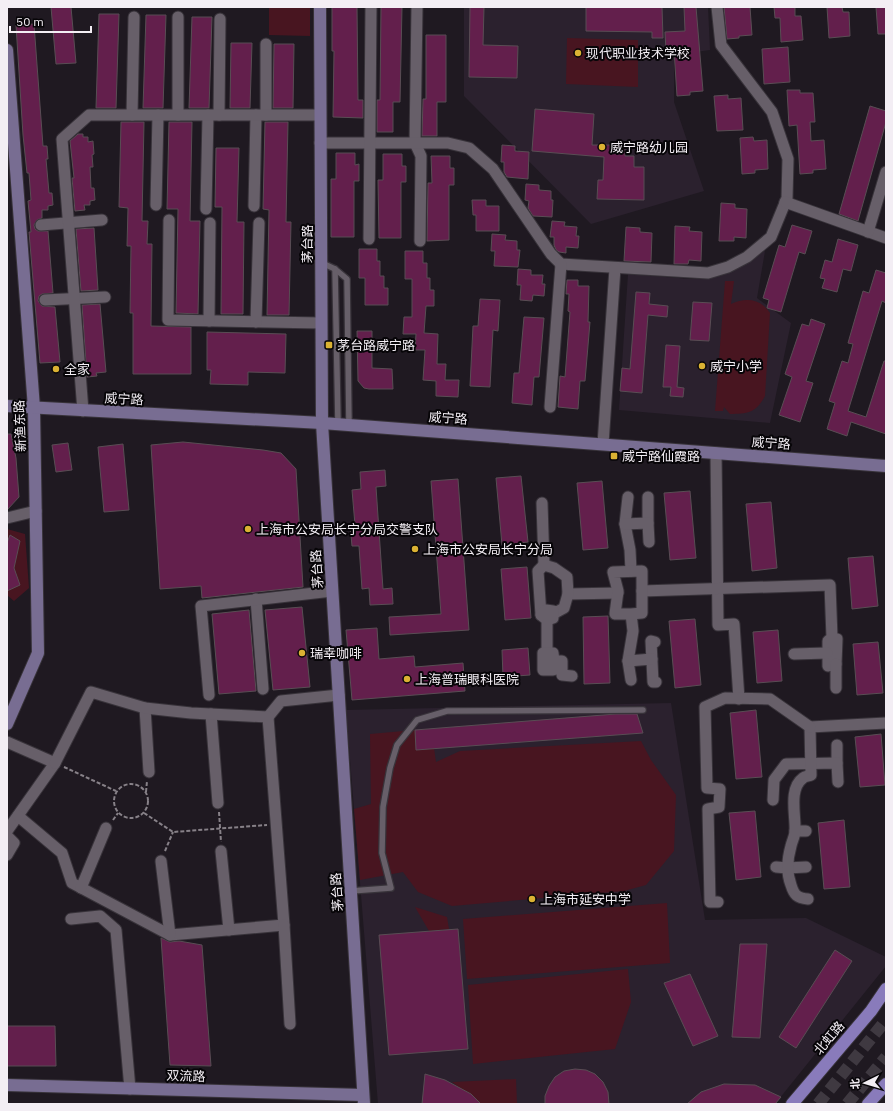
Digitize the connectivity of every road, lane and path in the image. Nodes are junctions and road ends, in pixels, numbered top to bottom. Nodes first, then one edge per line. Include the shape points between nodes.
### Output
1 (320, 7) edge
2 (371, 7) edge
3 (417, 7) edge
4 (717, 7) edge
5 (134, 17) dead end
6 (178, 17) dead end
7 (220, 20) dead end
8 (266, 44) dead end
9 (7, 50) edge
10 (132, 115) junction
11 (158, 115) junction
12 (178, 115) junction
13 (214, 115) junction
14 (261, 115) junction
15 (320, 116) junction
16 (320, 143) junction
17 (369, 143) junction
18 (415, 143) junction
19 (886, 172) edge
20 (785, 202) junction
21 (156, 205) dead end
22 (254, 206) dead end
23 (206, 209) dead end
24 (102, 220) dead end
25 (169, 220) dead end
26 (69, 223) junction
27 (210, 223) dead end
28 (259, 223) dead end
29 (41, 225) dead end
30 (868, 232) junction
31 (886, 238) edge
32 (369, 239) dead end
33 (420, 241) dead end
34 (321, 262) junction
35 (561, 264) junction
36 (615, 268) junction
37 (335, 269) junction
38 (105, 297) dead end
39 (74, 298) junction
40 (45, 300) dead end
41 (209, 321) junction
42 (256, 322) junction
43 (321, 322) junction
44 (7, 406) edge
45 (550, 407) dead end
46 (34, 408) junction
47 (83, 411) junction
48 (322, 423) junction
49 (343, 424) junction
50 (603, 444) junction
51 (716, 453) junction
52 (886, 466) edge
53 (628, 497) dead end
54 (648, 497) dead end
55 (542, 503) dead end
56 (36, 511) junction
57 (7, 518) edge
58 (648, 523) junction
59 (625, 524) junction
60 (649, 542) dead end
61 (549, 567) junction
62 (630, 571) junction
63 (717, 589) junction
64 (332, 591) junction
65 (642, 591) junction
66 (618, 593) junction
67 (568, 594) junction
68 (256, 600) junction
69 (631, 614) junction
70 (547, 616) junction
71 (832, 638) junction
72 (655, 642) dead end
73 (828, 653) junction
74 (794, 654) dead end
75 (652, 659) junction
76 (628, 661) junction
77 (836, 664) junction
78 (572, 676) dead end
79 (631, 680) dead end
80 (656, 682) dead end
81 (836, 688) dead end
82 (263, 689) dead end
83 (210, 695) dead end
84 (339, 696) junction
85 (739, 699) junction
86 (145, 708) junction
87 (642, 710) dead end
88 (211, 714) junction
89 (268, 716) junction
90 (886, 723) edge
91 (7, 724) edge
92 (810, 727) junction
93 (7, 742) edge
94 (837, 745) dead end
95 (810, 763) junction
96 (837, 763) junction
97 (56, 764) junction
98 (149, 772) dead end
99 (838, 782) dead end
100 (116, 791) junction
101 (773, 800) dead end
102 (218, 803) joint
103 (144, 813) junction
104 (18, 816) junction
105 (276, 825) junction
106 (106, 828) dead end
107 (220, 828) junction
108 (7, 831) edge
109 (172, 832) junction
110 (7, 836) edge
111 (221, 851) dead end
112 (7, 855) edge
113 (161, 861) joint
114 (806, 867) dead end
115 (781, 868) junction
116 (81, 888) junction
117 (351, 891) junction
118 (808, 899) dead end
119 (718, 902) dead end
120 (71, 919) dead end
121 (284, 924) junction
122 (229, 930) junction
123 (170, 935) junction
124 (886, 989) edge
125 (881, 1004) edge
126 (290, 1024) dead end
127 (7, 1085) edge
128 (130, 1089) junction
129 (883, 1090) edge
130 (364, 1100) edge
131 (792, 1104) edge
132 (868, 1104) edge

1 - 15 street, 茅台路
2 - 17 street
3 - 18 street
4 - 20 street via 721,45 772,112 788,159
5 - 10 street
6 - 12 street
7 - 13 street
8 - 14 street
9 - 46 street, 新渔东路
10 - 11 street
10 - 26 street via 89,115 62,139
11 - 12 street
11 - 21 street
12 - 13 street
13 - 14 street
13 - 23 street
14 - 15 street
14 - 22 street
15 - 16 street, 茅台路
16 - 17 street
16 - 34 street, 茅台路
17 - 18 street
17 - 32 street
18 - 33 street via 421,156
18 - 35 street via 448,143 469,148 493,169 551,254
19 - 30 street
20 - 30 street
20 - 36 street via 771,237 746,257 728,267 708,273
24 - 26 street
25 - 41 street via 168,320
26 - 29 street
26 - 39 street
27 - 41 street
28 - 42 street
30 - 31 street
34 - 37 lane
34 - 43 street, 茅台路
35 - 36 street
35 - 45 street
36 - 50 street
37 - 49 lane
37 - 49 lane via 347,279
38 - 39 street
39 - 40 street
39 - 47 street
41 - 42 street
42 - 43 street
43 - 48 street, 茅台路
44 - 46 street, 威宁路
46 - 47 street, 威宁路
46 - 56 street, 新渔东路
47 - 48 street, 威宁路
48 - 49 street, 威宁路
48 - 64 street, 茅台路
49 - 50 street, 威宁路
50 - 51 street, 威宁路
51 - 52 street, 威宁路
51 - 63 street
53 - 59 street
54 - 58 street
55 - 61 street
56 - 57 street
56 - 91 street, 新渔东路 via 38,653
58 - 59 street
58 - 60 street
59 - 62 street via 630,550
61 - 67 street via 567,577
61 - 70 street via 546,578 539,578
62 - 65 street via 642,571
62 - 66 street via 613,572
63 - 65 street
63 - 71 street via 830,585
63 - 85 street via 718,625 734,624
64 - 68 street
64 - 84 street, 茅台路
65 - 69 street via 642,613
66 - 67 street
66 - 69 street via 615,614
67 - 70 street via 564,608
68 - 82 street
68 - 83 street via 201,606
69 - 76 street via 632,631
70 - 78 street via 550,657 562,661 562,676
71 - 73 street via 828,641
71 - 77 street via 837,639
72 - 75 street via 651,641
73 - 74 street
73 - 77 street via 828,666
75 - 76 street
75 - 80 street via 653,682
76 - 79 street
77 - 81 street
84 - 89 street via 281,700
84 - 117 street, 茅台路
85 - 92 street via 770,699
85 - 119 street via 725,698 705,707 707,788 720,789 719,807 708,809 710,902
86 - 88 street
86 - 97 street via 90,692
86 - 98 street
87 - 117 lane via 447,711 417,720 397,745 383,807 382,853 391,888
88 - 89 street
88 - 102 street
89 - 105 street
90 - 92 street
92 - 95 street
93 - 97 street
94 - 96 street
95 - 96 street
95 - 101 street via 786,764 774,780
95 - 115 street via 811,775 803,778 797,785 795,795 793,814 800,831
96 - 99 street
97 - 100 path
97 - 104 street
100 - 103 path via 114,802 118,813 128,818 139,817
100 - 103 path via 126,784 142,788 146,792 148,803
102 - 107 path
103 - 109 path
104 - 108 street
104 - 116 street via 62,853 72,883
105 - 107 path
105 - 121 street
106 - 116 street
107 - 109 path
109 - 113 path
110 - 112 street via 14,843
111 - 122 street
113 - 123 street
114 - 115 street
115 - 118 street via 794,893 800,898
116 - 123 street
117 - 130 street, 茅台路
120 - 128 street via 100,916 116,930
121 - 122 street
121 - 126 street
122 - 123 street
124 - 125 main road, 北虹路
125 - 131 main road, 北虹路
127 - 128 street, 双流路
128 - 130 street, 双流路
129 - 132 main road

